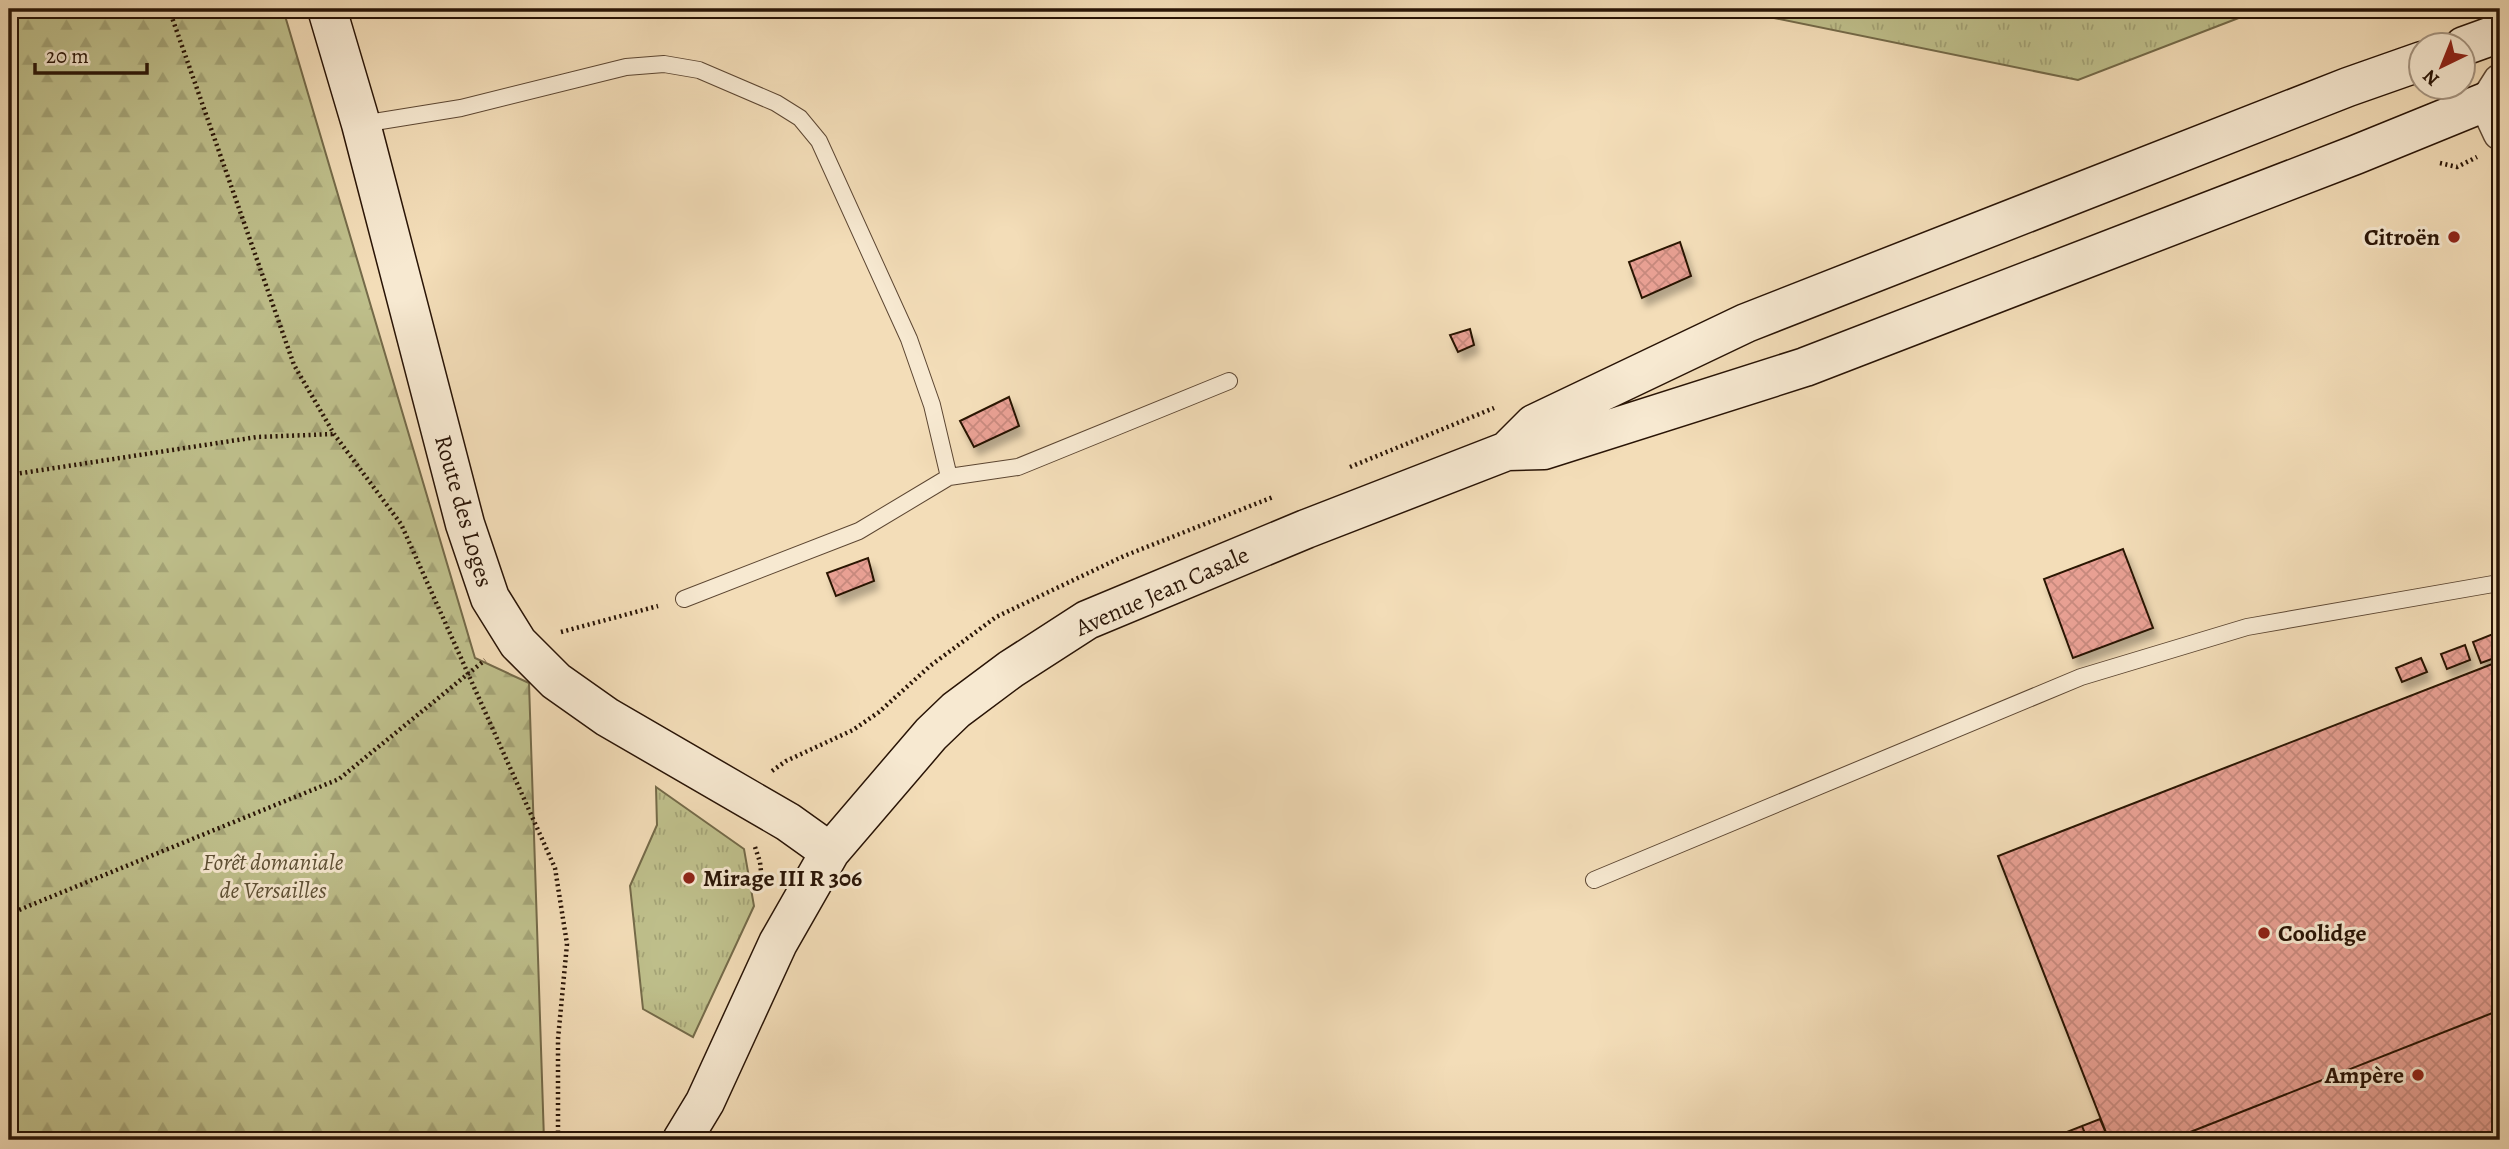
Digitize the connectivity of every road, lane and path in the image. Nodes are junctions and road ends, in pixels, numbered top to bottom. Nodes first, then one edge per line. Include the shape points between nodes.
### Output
1 (169, 9) edge
2 (327, 9) edge
3 (2500, 33) edge
4 (2478, 41) edge
5 (2408, 66) edge
6 (2497, 103) edge
7 (361, 124) junction
8 (1229, 381) dead end
9 (334, 434) junction
10 (1507, 451) junction
11 (9, 475) edge
12 (949, 477) junction
13 (2500, 586) edge
14 (684, 599) joint
15 (518, 643) junction
16 (467, 674) junction
17 (830, 852) junction
18 (1594, 880) dead end
19 (9, 914) edge
20 (705, 1102) junction
21 (558, 1140) edge
22 (682, 1140) edge
23 (692, 1140) edge

1 - 9 path via 294,365
2 - 7 main road, Route des Loges
3 - 4 main road
5 - 10 main road via 1746,323 1534,424
6 - 10 main road via 1805,367 1544,450
7 - 12 lane via 461,108 626,67 664,64 699,70 776,103 800,118 819,141 909,339 932,405
7 - 15 main road, Route des Loges via 473,550 490,598
8 - 12 lane via 1018,467
9 - 11 path via 257,437
9 - 16 path via 401,524
10 - 17 main road, Avenue Jean Casale via 1087,620 956,710
12 - 14 lane via 859,531
13 - 18 lane via 2247,627 2081,677
14 - 15 path
15 - 16 path
15 - 17 main road, Route des Loges via 556,681 607,718 788,822
16 - 19 path via 339,779
16 - 21 path via 555,868 567,944 558,1039
17 - 20 main road, Avenue Jean Casale via 778,943
20 - 22 main road, Avenue Jean Casale
20 - 23 main road, Avenue Jean Casale

